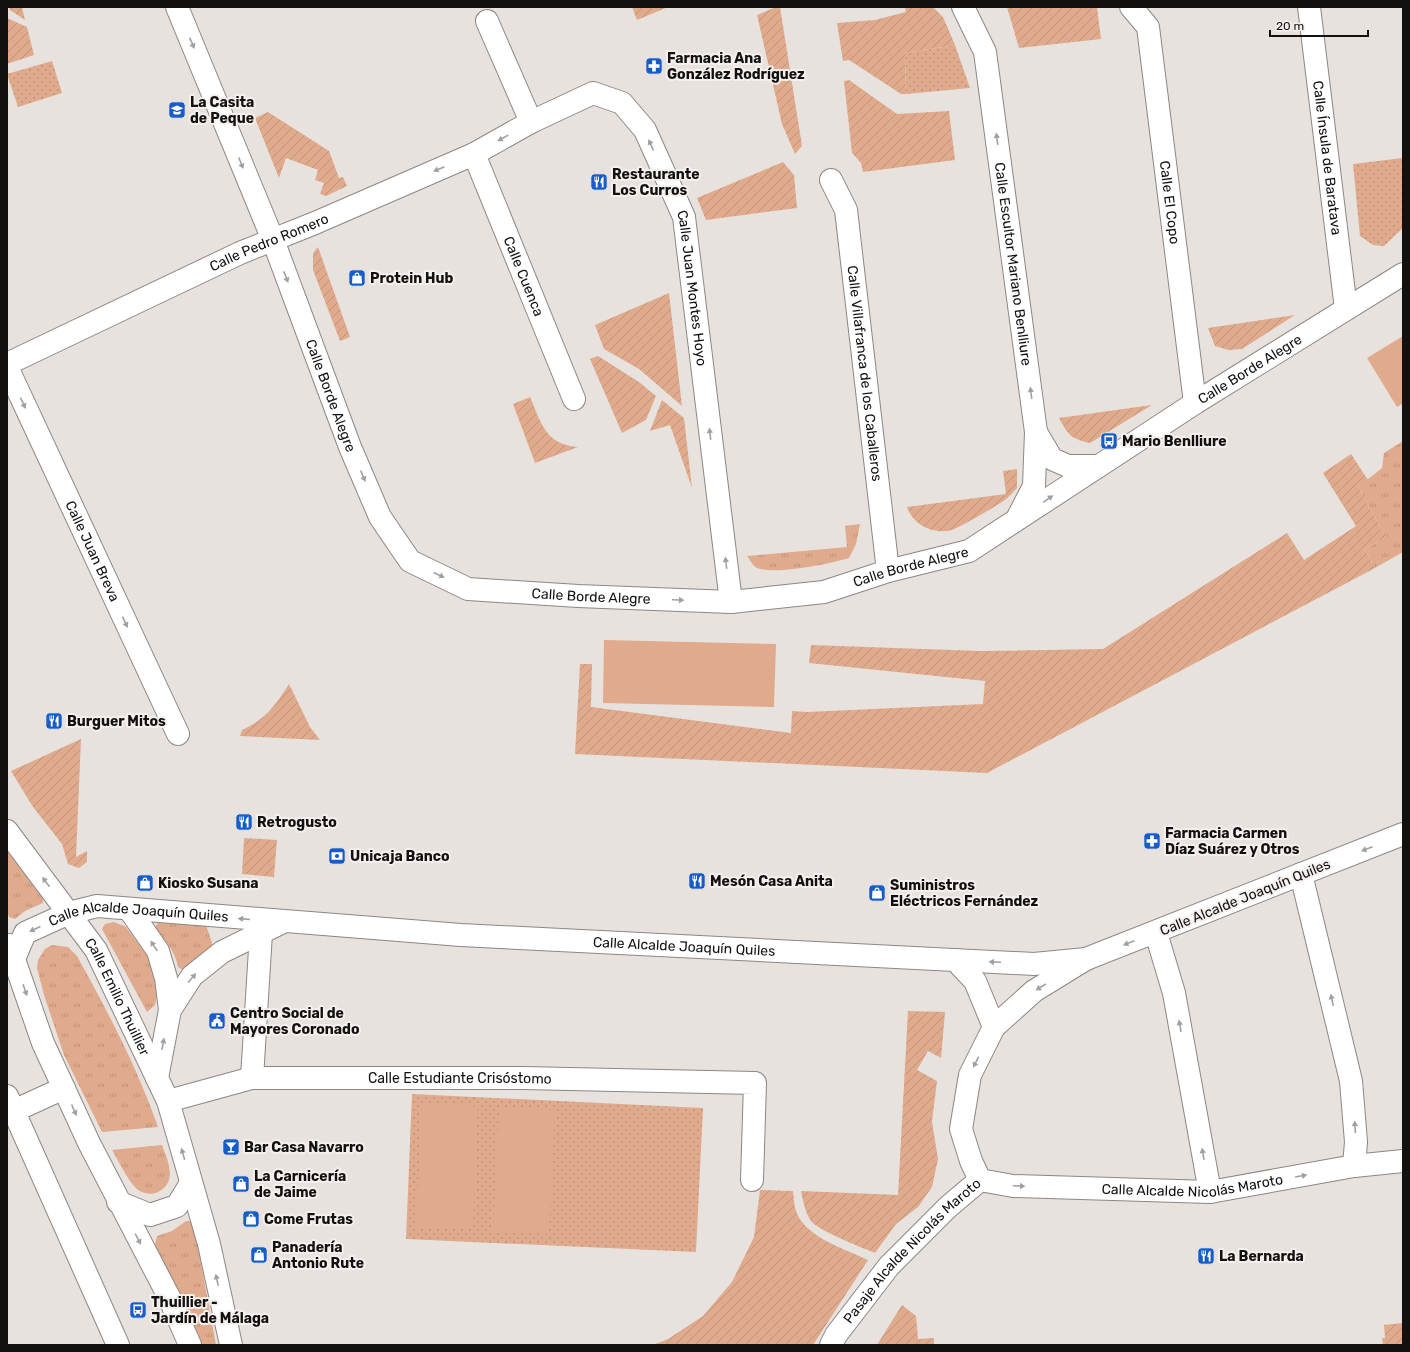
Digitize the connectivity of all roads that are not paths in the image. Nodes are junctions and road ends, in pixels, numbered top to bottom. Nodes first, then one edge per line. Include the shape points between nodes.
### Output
1 (177, 7) edge
2 (963, 7) edge
3 (1131, 7) edge
4 (1309, 7) edge
5 (487, 21) dead end
6 (532, 122) junction
7 (474, 154) junction
8 (831, 180) dead end
9 (272, 240) junction
10 (1403, 274) edge
11 (1346, 309) junction
12 (7, 364) edge
13 (7, 367) edge
14 (574, 399) dead end
15 (1195, 403) junction
16 (1036, 432) junction
17 (1098, 466) junction
18 (1016, 521) junction
19 (888, 571) junction
20 (731, 602) junction
21 (178, 734) dead end
22 (7, 831) edge
23 (1403, 834) edge
24 (1301, 874) junction
25 (130, 909) junction
26 (69, 912) junction
27 (283, 922) junction
28 (261, 933) junction
29 (1156, 933) junction
30 (10, 949) edge
31 (1086, 959) junction
32 (955, 960) junction
33 (170, 1010) junction
34 (994, 1027) junction
35 (157, 1078) junction
36 (252, 1078) junction
37 (64, 1088) junction
38 (168, 1101) junction
39 (9, 1107) edge
40 (1403, 1161) edge
41 (1354, 1166) junction
42 (752, 1180) dead end
43 (980, 1180) junction
44 (191, 1182) junction
45 (1210, 1192) junction
46 (118, 1202) junction
47 (118, 1345) edge
48 (190, 1345) edge
49 (231, 1345) edge
50 (831, 1345) edge

1 -> 9 street, Calle Borde Alegre
16 -> 2 street, Calle Escultor Mariano Benlliure via 985,52
3 - 15 street, Calle El Copo via 1148,27
4 - 11 street, Calle Ínsula de Baratava
5 - 6 street
6 -> 7 street, Calle Pedro Romero
20 -> 6 street, Calle Juan Montes Hoyo via 684,217 645,130 622,103 593,93
7 -> 9 street, Calle Pedro Romero
7 - 14 street, Calle Cuenca
8 - 19 street, Calle Villafranca de los Caballeros via 846,210
9 - 12 street, Calle Pedro Romero via 233,256
9 -> 20 street, Calle Borde Alegre via 350,447 380,517 410,561 468,589
10 - 11 street, Calle Borde Alegre
11 - 15 street, Calle Borde Alegre
13 -> 21 street, Calle Juan Breva
15 - 17 street, Calle Borde Alegre
16 - 17 street via 1052,459 1068,466
16 - 18 street, Calle Escultor Mariano Benlliure via 1034,486
18 -> 17 street, Calle Borde Alegre
18 - 19 street, Calle Borde Alegre via 969,551
19 - 20 street, Calle Borde Alegre via 824,592
26 -> 22 street, Calle Emilio Thuillier
23 -> 24 street, Calle Alcalde Joaquín Quiles
24 - 29 street, Calle Alcalde Joaquín Quiles
41 -> 24 street via 1356,1142 1351,1080
25 - 26 street, Calle Alcalde Joaquín Quiles via 97,906
27 -> 25 street, Calle Alcalde Joaquín Quiles
33 -> 25 street via 166,978 158,951
26 -> 30 street, Calle Alcalde Joaquín Quiles via 25,933
26 - 35 street, Calle Emilio Thuillier via 96,950
27 - 28 street, Calle Alcalde Joaquín Quiles
27 - 32 street, Calle Alcalde Joaquín Quiles via 461,936
33 -> 28 street, Calle Alcalde Joaquín Quiles via 192,976 222,952
28 - 36 street
29 -> 31 street, Calle Alcalde Joaquín Quiles
45 -> 29 street via 1174,993
30 -> 37 street via 43,1043
31 -> 32 street, Calle Alcalde Joaquín Quiles via 1034,964
31 -> 34 street, Calle Alcalde Joaquín Quiles via 1034,991
32 - 34 street via 975,981
35 -> 33 street, Calle Alcalde Joaquín Quiles
34 -> 43 street, Pasaje Alcalde Nicolás Maroto via 970,1074 961,1128
35 - 38 street, Calle Emilio Thuillier
36 - 38 street, Calle Estudiante Crisóstomo
36 - 42 street, Calle Estudiante Crisóstomo via 523,1078 755,1083
37 - 39 street
37 -> 46 street
44 -> 38 street, Calle Emilio Thuillier
39 - 47 street
40 - 41 street, Calle Alcalde Nicolás Maroto
45 -> 41 street, Calle Alcalde Nicolás Maroto
43 -> 45 street, Calle Alcalde Nicolás Maroto via 1013,1186
43 - 50 street, Pasaje Alcalde Nicolás Maroto via 948,1206 889,1266
44 - 46 street via 177,1206 150,1215
49 -> 44 street, Calle Emilio Thuillier via 209,1244
46 -> 48 street via 169,1297

